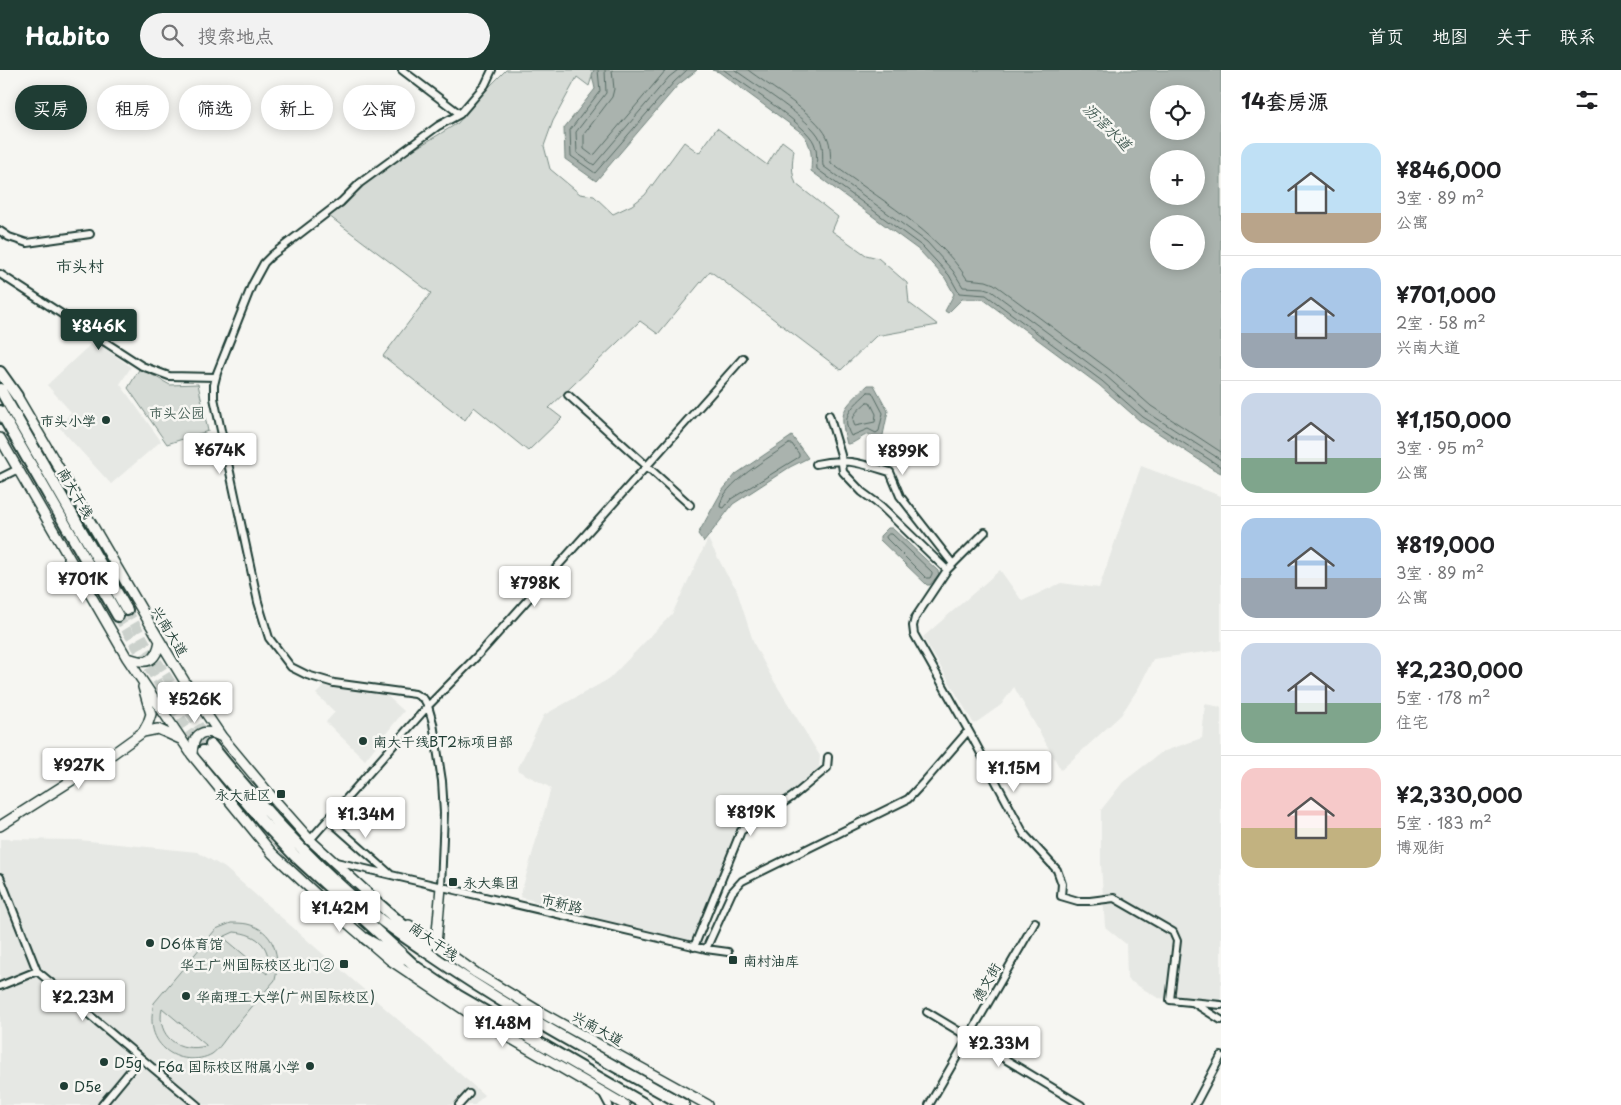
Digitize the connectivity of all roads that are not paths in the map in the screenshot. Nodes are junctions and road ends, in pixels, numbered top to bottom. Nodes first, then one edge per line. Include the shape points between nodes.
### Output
1 (402, 70) edge
2 (492, 70) edge
3 (460, 114) junction
4 (0, 231) edge
5 (90, 234) dead end
6 (0, 274) edge
7 (743, 358) dead end
8 (0, 366) edge
9 (0, 372) edge
10 (216, 377) junction
11 (0, 389) edge
12 (568, 395) dead end
13 (17, 396) junction
14 (0, 411) edge
15 (829, 415) dead end
16 (0, 438) edge
17 (841, 461) junction
18 (816, 464) dead end
19 (647, 467) junction
20 (18, 469) junction
21 (0, 478) edge
22 (690, 505) dead end
23 (985, 532) dead end
24 (953, 564) junction
25 (947, 570) junction
26 (160, 641) junction
27 (127, 658) junction
28 (140, 678) junction
29 (428, 706) junction
30 (968, 731) junction
31 (143, 732) junction
32 (222, 737) junction
33 (182, 740) junction
34 (192, 755) junction
35 (828, 757) dead end
36 (328, 820) junction
37 (0, 826) edge
38 (310, 840) junction
39 (332, 861) junction
40 (390, 875) junction
41 (0, 877) edge
42 (440, 887) junction
43 (365, 892) junction
44 (1035, 922) dead end
45 (366, 939) junction
46 (436, 944) junction
47 (694, 947) junction
48 (706, 950) junction
49 (728, 952) dead end
50 (416, 967) junction
51 (37, 971) junction
52 (463, 978) junction
53 (0, 986) edge
54 (1191, 1002) junction
55 (1221, 1005) edge
56 (927, 1012) dead end
57 (1221, 1020) edge
58 (968, 1037) junction
59 (1221, 1056) edge
60 (141, 1058) junction
61 (602, 1092) junction
62 (468, 1094) dead end
63 (102, 1105) edge
64 (197, 1105) edge
65 (459, 1105) edge
66 (609, 1105) edge
67 (624, 1105) edge
68 (646, 1105) edge
69 (684, 1105) edge
70 (708, 1105) edge
71 (929, 1105) edge
72 (1081, 1105) edge
73 (1195, 1105) edge

1 - 3 street
2 - 3 street via 485,85
3 - 10 street via 438,126 360,183 272,254 252,285
4 - 5 street via 27,243
6 - 10 street via 142,366 168,376
7 - 19 street
8 - 13 main road, 兴南大道
9 - 13 highway
10 - 29 street via 214,398 258,602 269,638 291,667 307,675 334,683 415,694
11 - 14 highway, 南大干线 via 123,613
12 - 19 street
13 - 26 main road, 兴南大道
15 - 17 street
16 - 20 main road
17 - 18 street
17 - 24 street via 855,461 890,472 900,496
17 - 25 street via 843,472 850,481 881,506
19 - 22 street
19 - 29 street via 481,652
20 - 21 street
20 - 27 main road
23 - 24 street
24 - 25 street
25 - 30 street via 915,618 914,634
26 - 27 main road via 158,652 149,661 140,663
26 - 32 main road, 兴南大道
27 - 28 main road
28 - 31 main road via 151,714
28 - 33 main road
29 - 36 street
29 - 42 street via 442,781 444,813
30 - 48 street via 908,798 742,881 732,892
30 - 54 street via 1024,834 1057,870 1062,884 1060,896 1078,901 1114,898 1173,932 1177,941 1170,1000
31 - 33 main road via 158,729
31 - 37 main road via 108,758
32 - 34 main road via 212,732 197,736 192,744
32 - 38 main road, 兴南大道
33 - 34 main road
34 - 45 main road via 272,853
35 - 47 street via 827,768 792,797 741,831
36 - 38 street
36 - 40 street
38 - 39 main road, 兴南大道
39 - 40 street, 市新路
39 - 43 main road, 兴南大道
40 - 42 street, 市新路
41 - 51 street
42 - 46 main road
42 - 47 street, 市新路
43 - 46 main road, 兴南大道
43 - 52 highway
44 - 58 street, 德文街
45 - 50 highway
45 - 61 main road via 390,960 480,1021
46 - 70 main road, 兴南大道 via 542,1013
47 - 48 street, 市新路
48 - 49 street, 市新路
50 - 52 highway, 南大干线 via 295,856 263,822 207,748 235,774 298,845 361,905
50 - 68 highway, 南大干线 via 457,995
51 - 53 street
51 - 60 street
52 - 69 highway, 南大干线 via 531,1020
54 - 55 street
54 - 57 street
56 - 58 street
58 - 71 street, 德文街
58 - 72 street
59 - 73 street
60 - 63 street
60 - 64 street
61 - 66 street
61 - 67 main road
62 - 65 street

